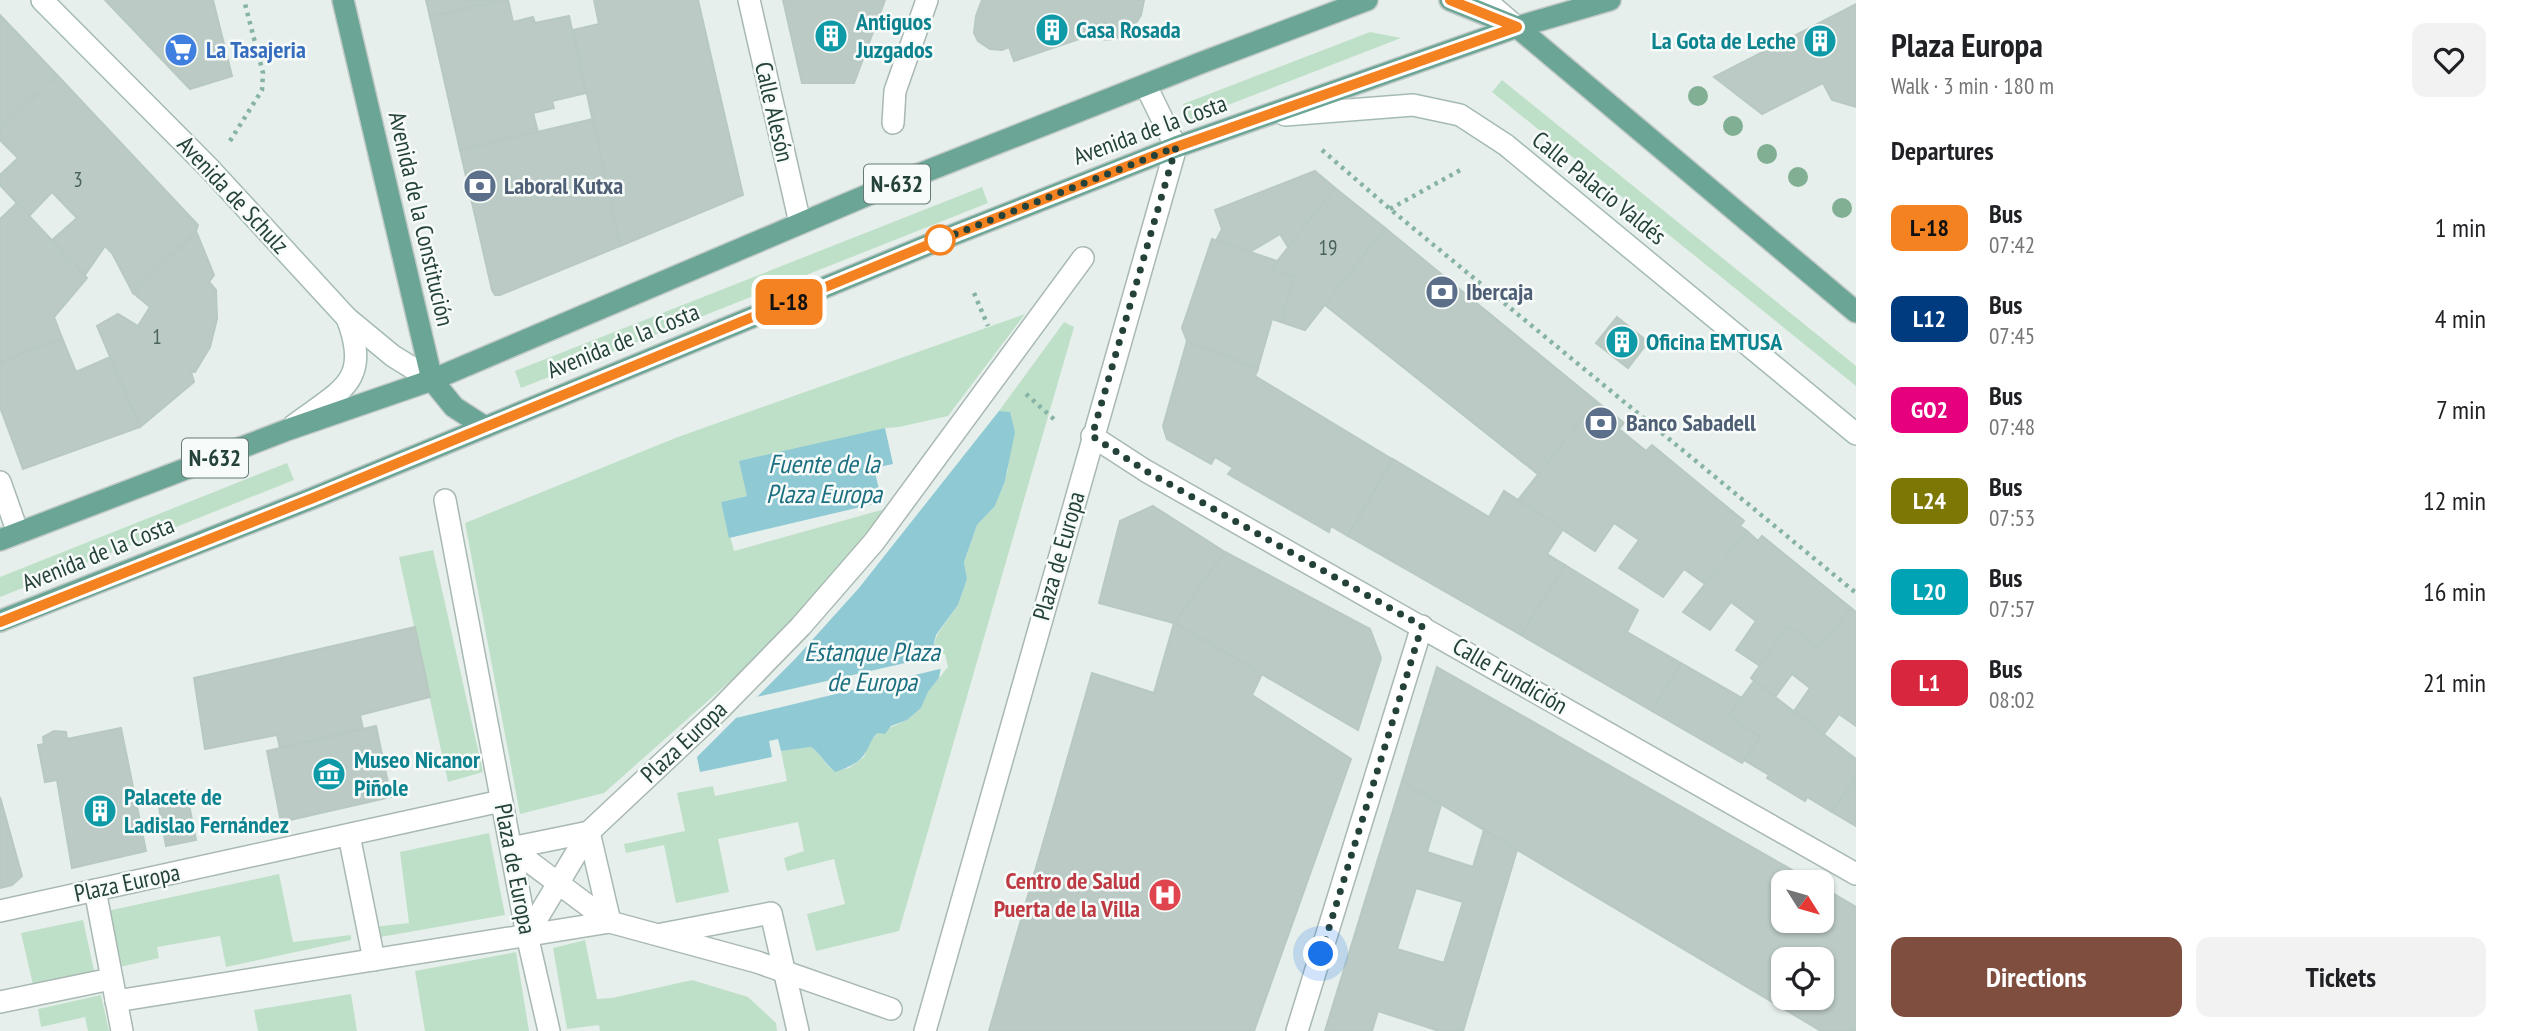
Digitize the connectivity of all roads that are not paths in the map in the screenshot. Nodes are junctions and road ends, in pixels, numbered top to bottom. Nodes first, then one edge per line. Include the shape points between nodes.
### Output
1 (42, 0) edge
2 (343, 0) edge
3 (749, 0) edge
4 (927, 0) edge
5 (1367, 0) edge
6 (1450, 0) edge
7 (1485, 0) edge
8 (1610, 0) edge
9 (1517, 27) junction
10 (1146, 86) junction
11 (1285, 115) joint
12 (1261, 117) junction
13 (893, 123) dead end
14 (1176, 147) junction
15 (800, 223) junction
16 (1083, 258) dead end
17 (1856, 312) edge
18 (347, 318) junction
19 (432, 380) junction
20 (485, 427) junction
21 (287, 430) junction
22 (1856, 433) edge
23 (1092, 436) junction
24 (0, 482) edge
25 (445, 500) dead end
26 (9, 536) edge
27 (0, 621) edge
28 (1422, 626) junction
29 (501, 801) junction
30 (589, 832) junction
31 (349, 835) junction
32 (511, 848) junction
33 (1856, 874) edge
34 (558, 884) junction
35 (95, 890) junction
36 (0, 911) edge
37 (610, 922) junction
38 (527, 935) junction
39 (656, 935) junction
40 (374, 960) junction
41 (784, 972) junction
42 (111, 979) junction
43 (116, 1001) junction
44 (0, 1002) edge
45 (891, 1009) dead end
46 (122, 1031) edge
47 (549, 1031) edge
48 (798, 1031) edge
49 (925, 1031) edge
50 (1297, 1031) edge

1 - 18 street, Avenida de Schulz via 210,169
2 - 19 main road, Avenida de la Constitución
3 - 15 street, Calle Alesón
4 - 13 street via 895,91
5 - 10 main road, Avenida de la Costa / N-632
6 - 9 main road
7 - 9 street
8 - 9 main road, Avenida de la Costa
9 - 12 main road, Avenida de la Costa
9 - 17 main road
10 - 14 street
10 - 15 main road, Avenida de la Costa / N-632
11 - 12 main road, Calle Palacio Valdés
11 - 22 street, Calle Palacio Valdés via 1413,105 1460,115 1506,145
12 - 14 main road, Avenida de la Costa
14 - 20 main road, Avenida de la Costa
14 - 23 street, Plaza de Europa
15 - 19 main road, Avenida de la Costa / N-632
16 - 30 street, Plaza Europa via 874,542 720,709
18 - 19 street, Avenida de Schulz via 393,356
18 - 21 street via 358,359 352,377
19 - 20 main road, Avenida de la Constitución via 454,407
19 - 21 main road, Avenida de la Costa / N-632
20 - 27 main road, Avenida de la Costa
21 - 26 main road, Avenida de la Costa / N-632
23 - 28 street, Calle Fundición
23 - 49 street, Plaza de Europa
24 - 26 street
25 - 29 street, Plaza de Europa
28 - 33 street, Calle Fundición
28 - 50 street
29 - 31 street, Plaza Europa
29 - 32 street, Plaza de Europa
30 - 32 street
30 - 34 street, Plaza Europa
30 - 37 street
31 - 35 street, Plaza Europa
31 - 40 street
32 - 34 street
32 - 38 street, Plaza de Europa
34 - 37 street
34 - 38 street, Plaza Europa
35 - 36 street, Plaza Europa
35 - 42 street
37 - 38 street
37 - 39 street
38 - 40 street
38 - 47 street, Plaza de Europa
39 - 41 street
39 - 41 street via 771,913
40 - 43 street
41 - 45 street
41 - 48 street
42 - 43 street
42 - 44 street
43 - 46 street

